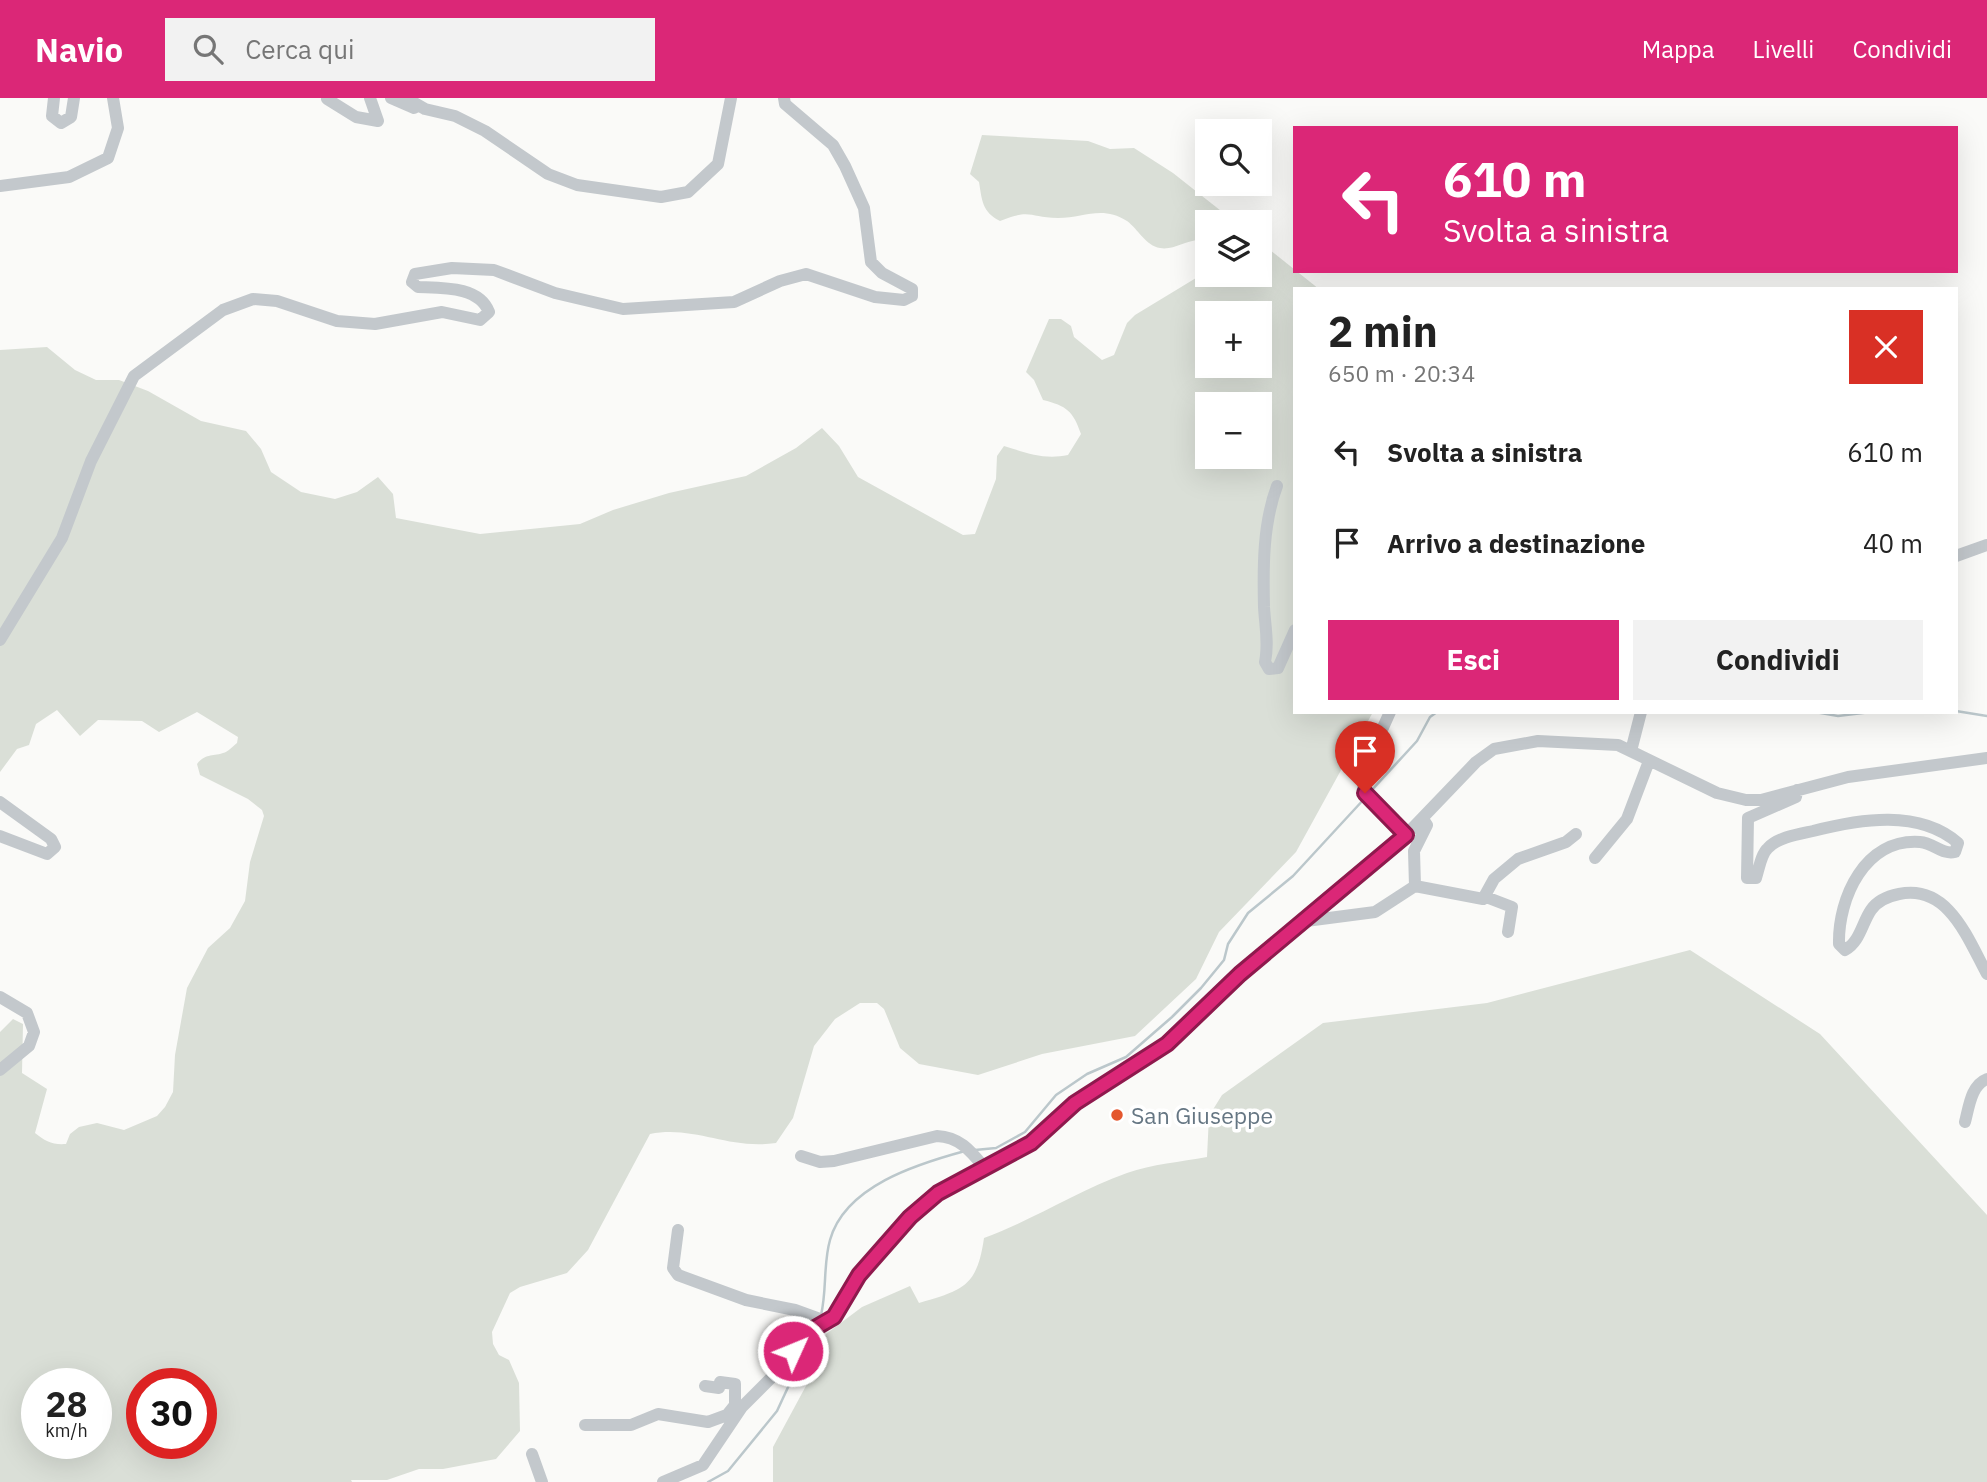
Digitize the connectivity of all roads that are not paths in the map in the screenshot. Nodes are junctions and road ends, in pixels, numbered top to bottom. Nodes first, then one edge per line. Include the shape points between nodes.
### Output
1 (54, 98) edge
2 (74, 98) edge
3 (113, 98) edge
4 (370, 98) edge
5 (391, 98) edge
6 (406, 98) edge
7 (730, 98) edge
8 (784, 98) edge
9 (327, 99) edge
10 (425, 109) junction
11 (0, 186) edge
12 (1277, 486) dead end
13 (1987, 545) edge
14 (1958, 555) edge
15 (1293, 634) edge
16 (0, 640) edge
17 (1389, 714) edge
18 (1640, 714) edge
19 (1631, 751) junction
20 (1649, 761) junction
21 (1985, 761) edge
22 (1797, 790) junction
23 (0, 802) edge
24 (1423, 819) junction
25 (1576, 834) dead end
26 (1406, 835) junction
27 (0, 836) edge
28 (1595, 858) dead end
29 (1415, 886) junction
30 (1486, 897) junction
31 (1305, 922) junction
32 (1508, 932) dead end
33 (1987, 974) edge
34 (0, 997) edge
35 (0, 1070) edge
36 (1987, 1079) edge
37 (1965, 1122) dead end
38 (801, 1156) dead end
39 (979, 1161) junction
40 (678, 1230) dead end
41 (828, 1322) junction
42 (705, 1386) dead end
43 (739, 1406) junction
44 (585, 1425) dead end
45 (532, 1454) dead end
46 (678, 1480) edge
47 (542, 1482) edge
48 (663, 1482) edge

1 - 2 street via 52,116 61,123 71,117
3 - 11 street via 118,128 108,158 69,177
4 - 9 street via 378,121 356,117
5 - 10 street
6 - 10 street
7 - 10 street via 718,164 688,192 661,197 577,184 548,174 485,131 455,116
8 - 16 street via 797,116 833,145 845,166 864,208 870,262 912,289 912,296 904,300 875,297 806,274 734,302 623,309 555,293 494,270 452,268 415,274 412,282 418,287 471,294 485,303 489,312 480,320 442,312 375,324 337,321 277,301 253,299 223,310 134,376 91,461 62,538
12 - 15 street via 1267,515 1264,607 1269,669 1278,668
13 - 14 street
17 - 26 street via 1363,780 1367,796
18 - 19 street
19 - 20 street
19 - 24 street via 1618,745 1566,741 1504,745 1476,762
20 - 22 street via 1732,798 1761,800
20 - 28 street via 1627,819
21 - 22 street via 1848,777
22 - 33 street via 1789,802 1748,818 1747,878 1755,878 1766,849 1774,843 1829,827 1875,819 1908,821 1946,832 1958,843 1955,852 1946,854 1920,842 1892,846 1866,862 1839,920 1839,944 1845,950 1852,946 1872,908 1889,895 1912,891 1932,895 1946,905
23 - 27 street via 51,839 55,847 47,854
24 - 26 street
24 - 29 street via 1427,825 1414,851
25 - 30 street via 1518,859 1494,879
26 - 31 street
29 - 30 street
29 - 31 street via 1375,912
30 - 32 street via 1513,907
31 - 39 street via 1240,974 1167,1044 1075,1103 1031,1143
34 - 35 street via 27,1013 34,1032 29,1046
36 - 37 street via 1972,1096
38 - 39 street via 834,1161 949,1136
39 - 41 street via 910,1217 859,1275
40 - 41 street via 673,1268 678,1275 746,1300
41 - 43 street via 803,1335 782,1367
42 - 43 street via 735,1384
43 - 44 street via 709,1422 658,1414 631,1424
43 - 46 street via 703,1465
45 - 47 street
46 - 48 street

